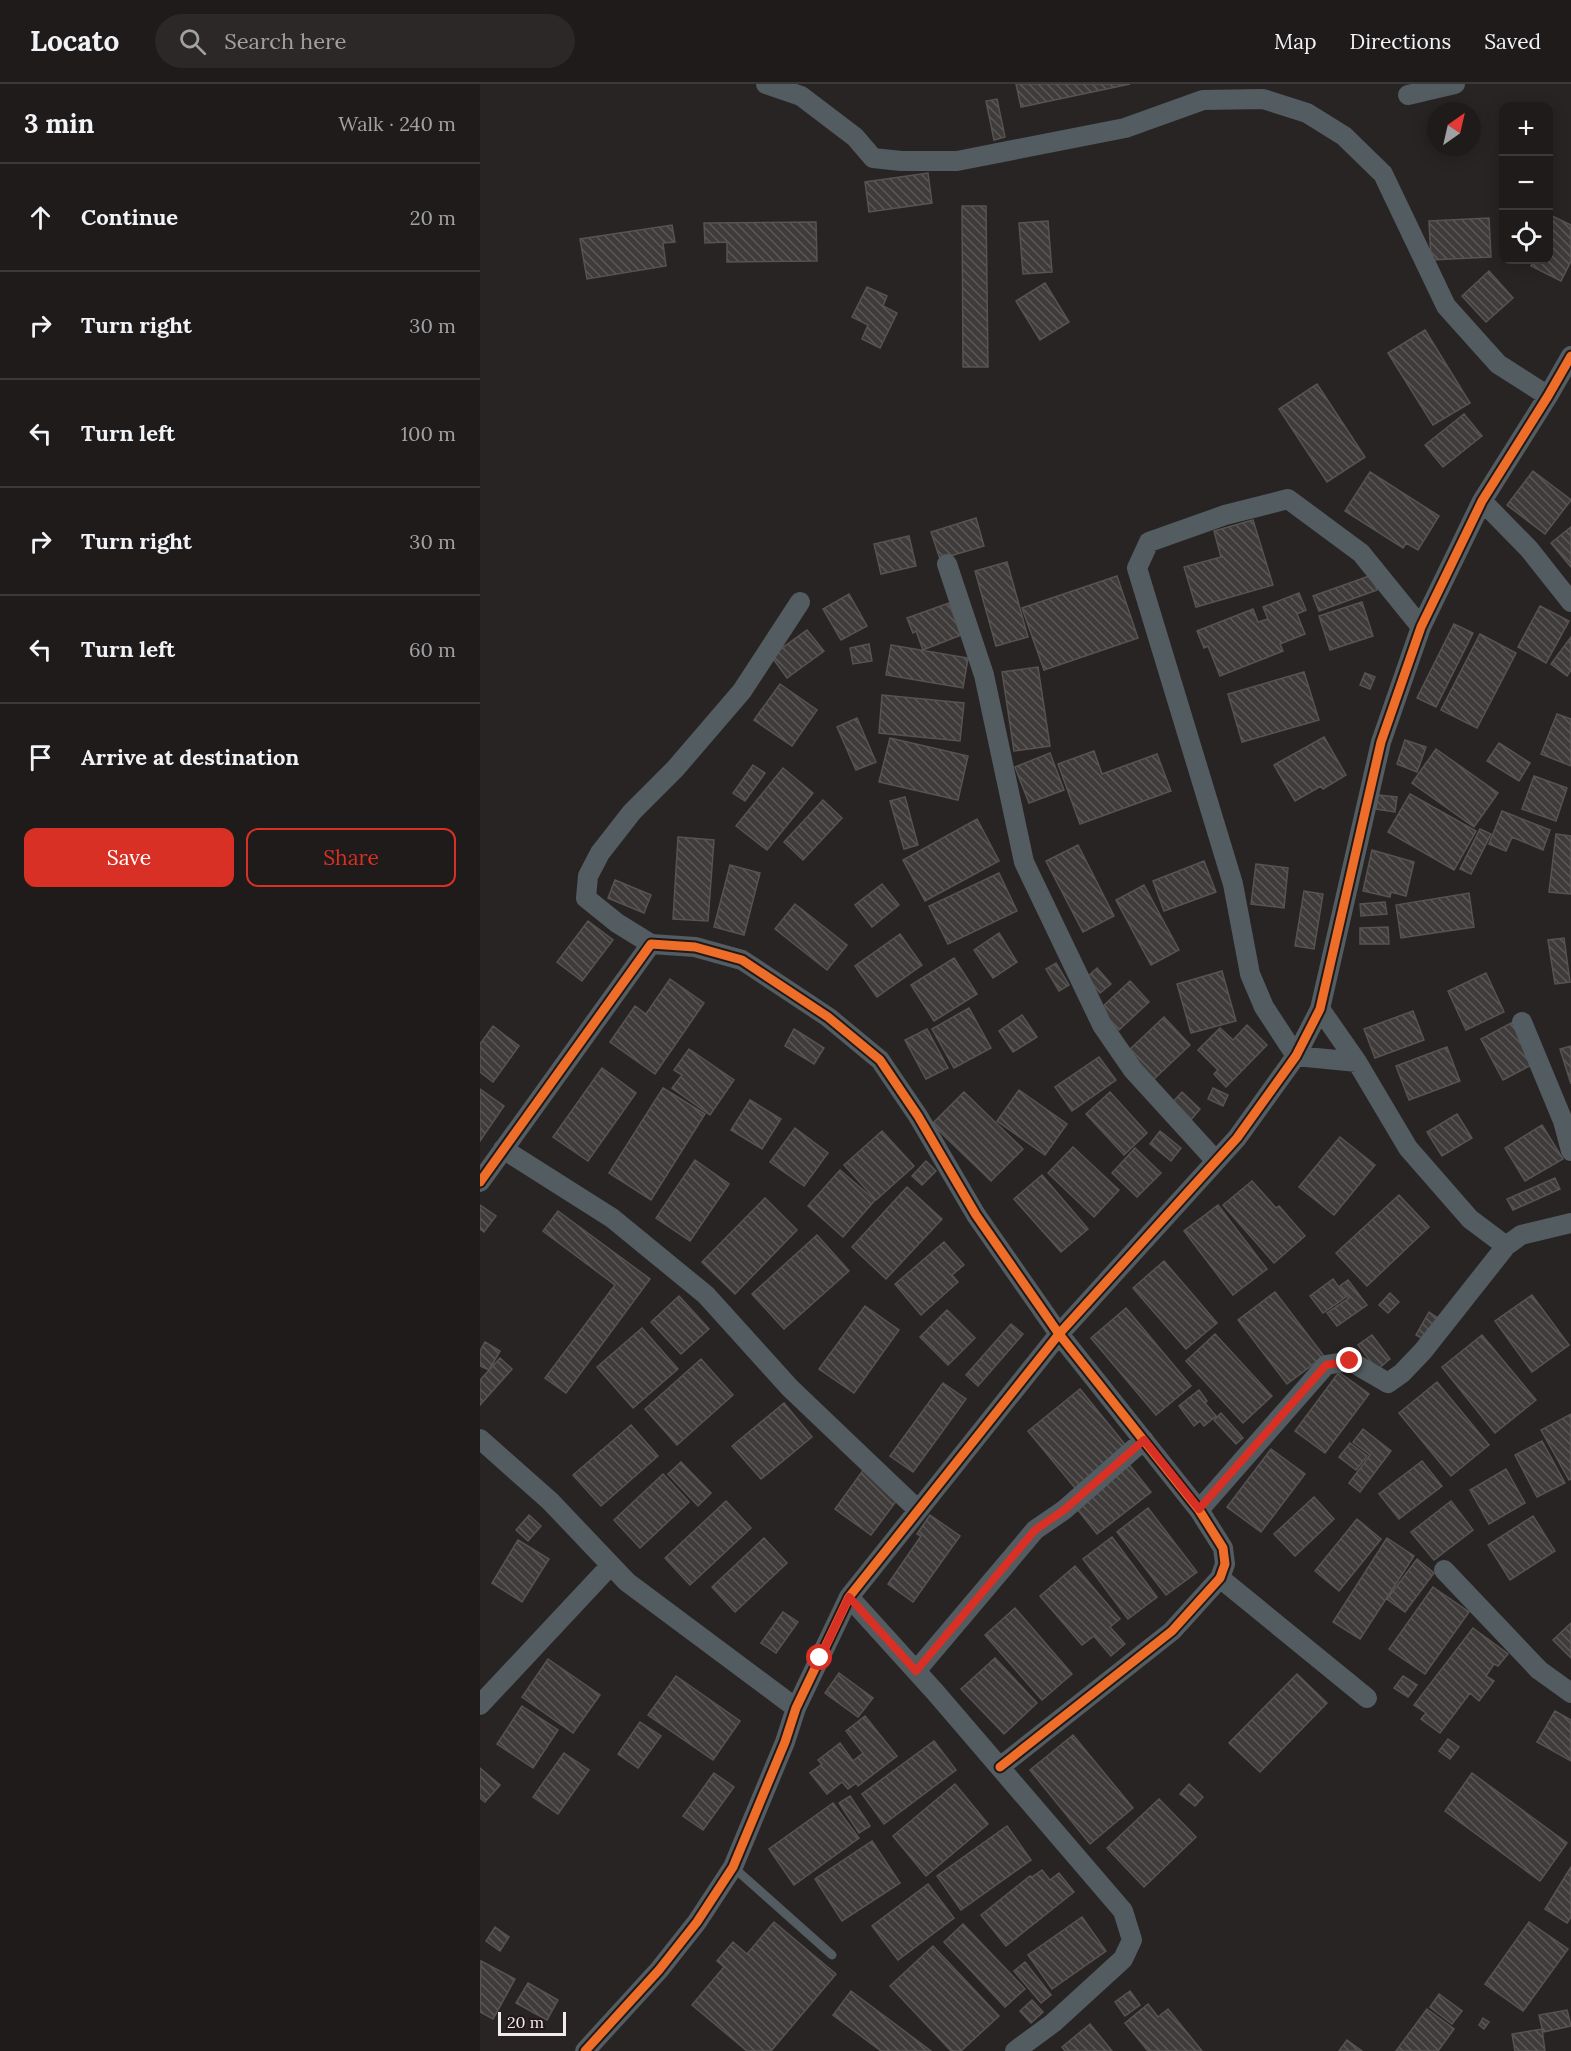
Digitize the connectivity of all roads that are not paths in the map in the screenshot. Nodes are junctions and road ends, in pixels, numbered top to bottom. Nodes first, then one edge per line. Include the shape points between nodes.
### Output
1 (1455, 84) edge
2 (772, 85) edge
3 (1408, 95) dead end
4 (1571, 356) edge
5 (1548, 396) junction
6 (1482, 501) junction
7 (947, 564) dead end
8 (800, 602) dead end
9 (1571, 602) edge
10 (1421, 627) junction
11 (651, 944) junction
12 (1320, 1009) junction
13 (1522, 1022) dead end
14 (1296, 1056) junction
15 (1357, 1062) junction
16 (503, 1149) junction
17 (1571, 1151) edge
18 (1216, 1161) junction
19 (480, 1182) edge
20 (1571, 1223) edge
21 (1506, 1246) junction
22 (1059, 1334) junction
23 (480, 1439) edge
24 (1144, 1440) junction
25 (1199, 1509) junction
26 (918, 1510) junction
27 (610, 1565) junction
28 (1444, 1570) dead end
29 (1220, 1578) junction
30 (849, 1597) junction
31 (916, 1671) junction
32 (1571, 1692) edge
33 (1367, 1698) dead end
34 (480, 1705) edge
35 (796, 1708) junction
36 (1000, 1767) junction
37 (733, 1867) junction
38 (832, 1955) dead end
39 (585, 2051) edge
40 (1015, 2051) edge

1 - 3 street
2 - 5 street via 801,96 855,137 873,158 901,161 957,161 1032,147 1125,128 1203,100 1263,99 1307,113 1344,136 1383,174 1446,306 1498,364
4 - 5 street
5 - 6 street
6 - 9 street via 1529,549
6 - 10 street
7 - 18 street via 984,675 1024,862 1102,1024 1133,1070
8 - 11 street via 742,691 632,812 600,853 588,876 586,898
10 - 12 street via 1381,742
10 - 14 street via 1361,553 1288,499 1225,515 1149,542 1137,568 1233,884 1250,974 1264,1007
11 - 16 street
11 - 22 street via 695,947 742,960 828,1017 880,1060 976,1215
12 - 14 street
12 - 15 street
13 - 17 street via 1563,1121
14 - 15 street
14 - 18 street
15 - 21 street via 1408,1148 1470,1219
16 - 19 street
16 - 26 street via 612,1218 706,1295 790,1388
18 - 22 street
20 - 21 street via 1521,1235
21 - 25 street via 1402,1373 1388,1383 1350,1361 1326,1365
22 - 24 street
22 - 26 street
23 - 27 street via 550,1500
24 - 25 street
24 - 31 street via 1064,1510 1035,1530
25 - 29 street via 1223,1548 1225,1564
26 - 30 street
27 - 34 street
27 - 35 street via 627,1582
28 - 32 street via 1539,1670
29 - 33 street
29 - 36 street via 1172,1631
30 - 31 street
30 - 35 street
31 - 36 street
35 - 37 street
36 - 40 street via 1123,1911 1132,1940 1123,1959 1053,2023
37 - 38 lane
37 - 39 street via 672,1954

